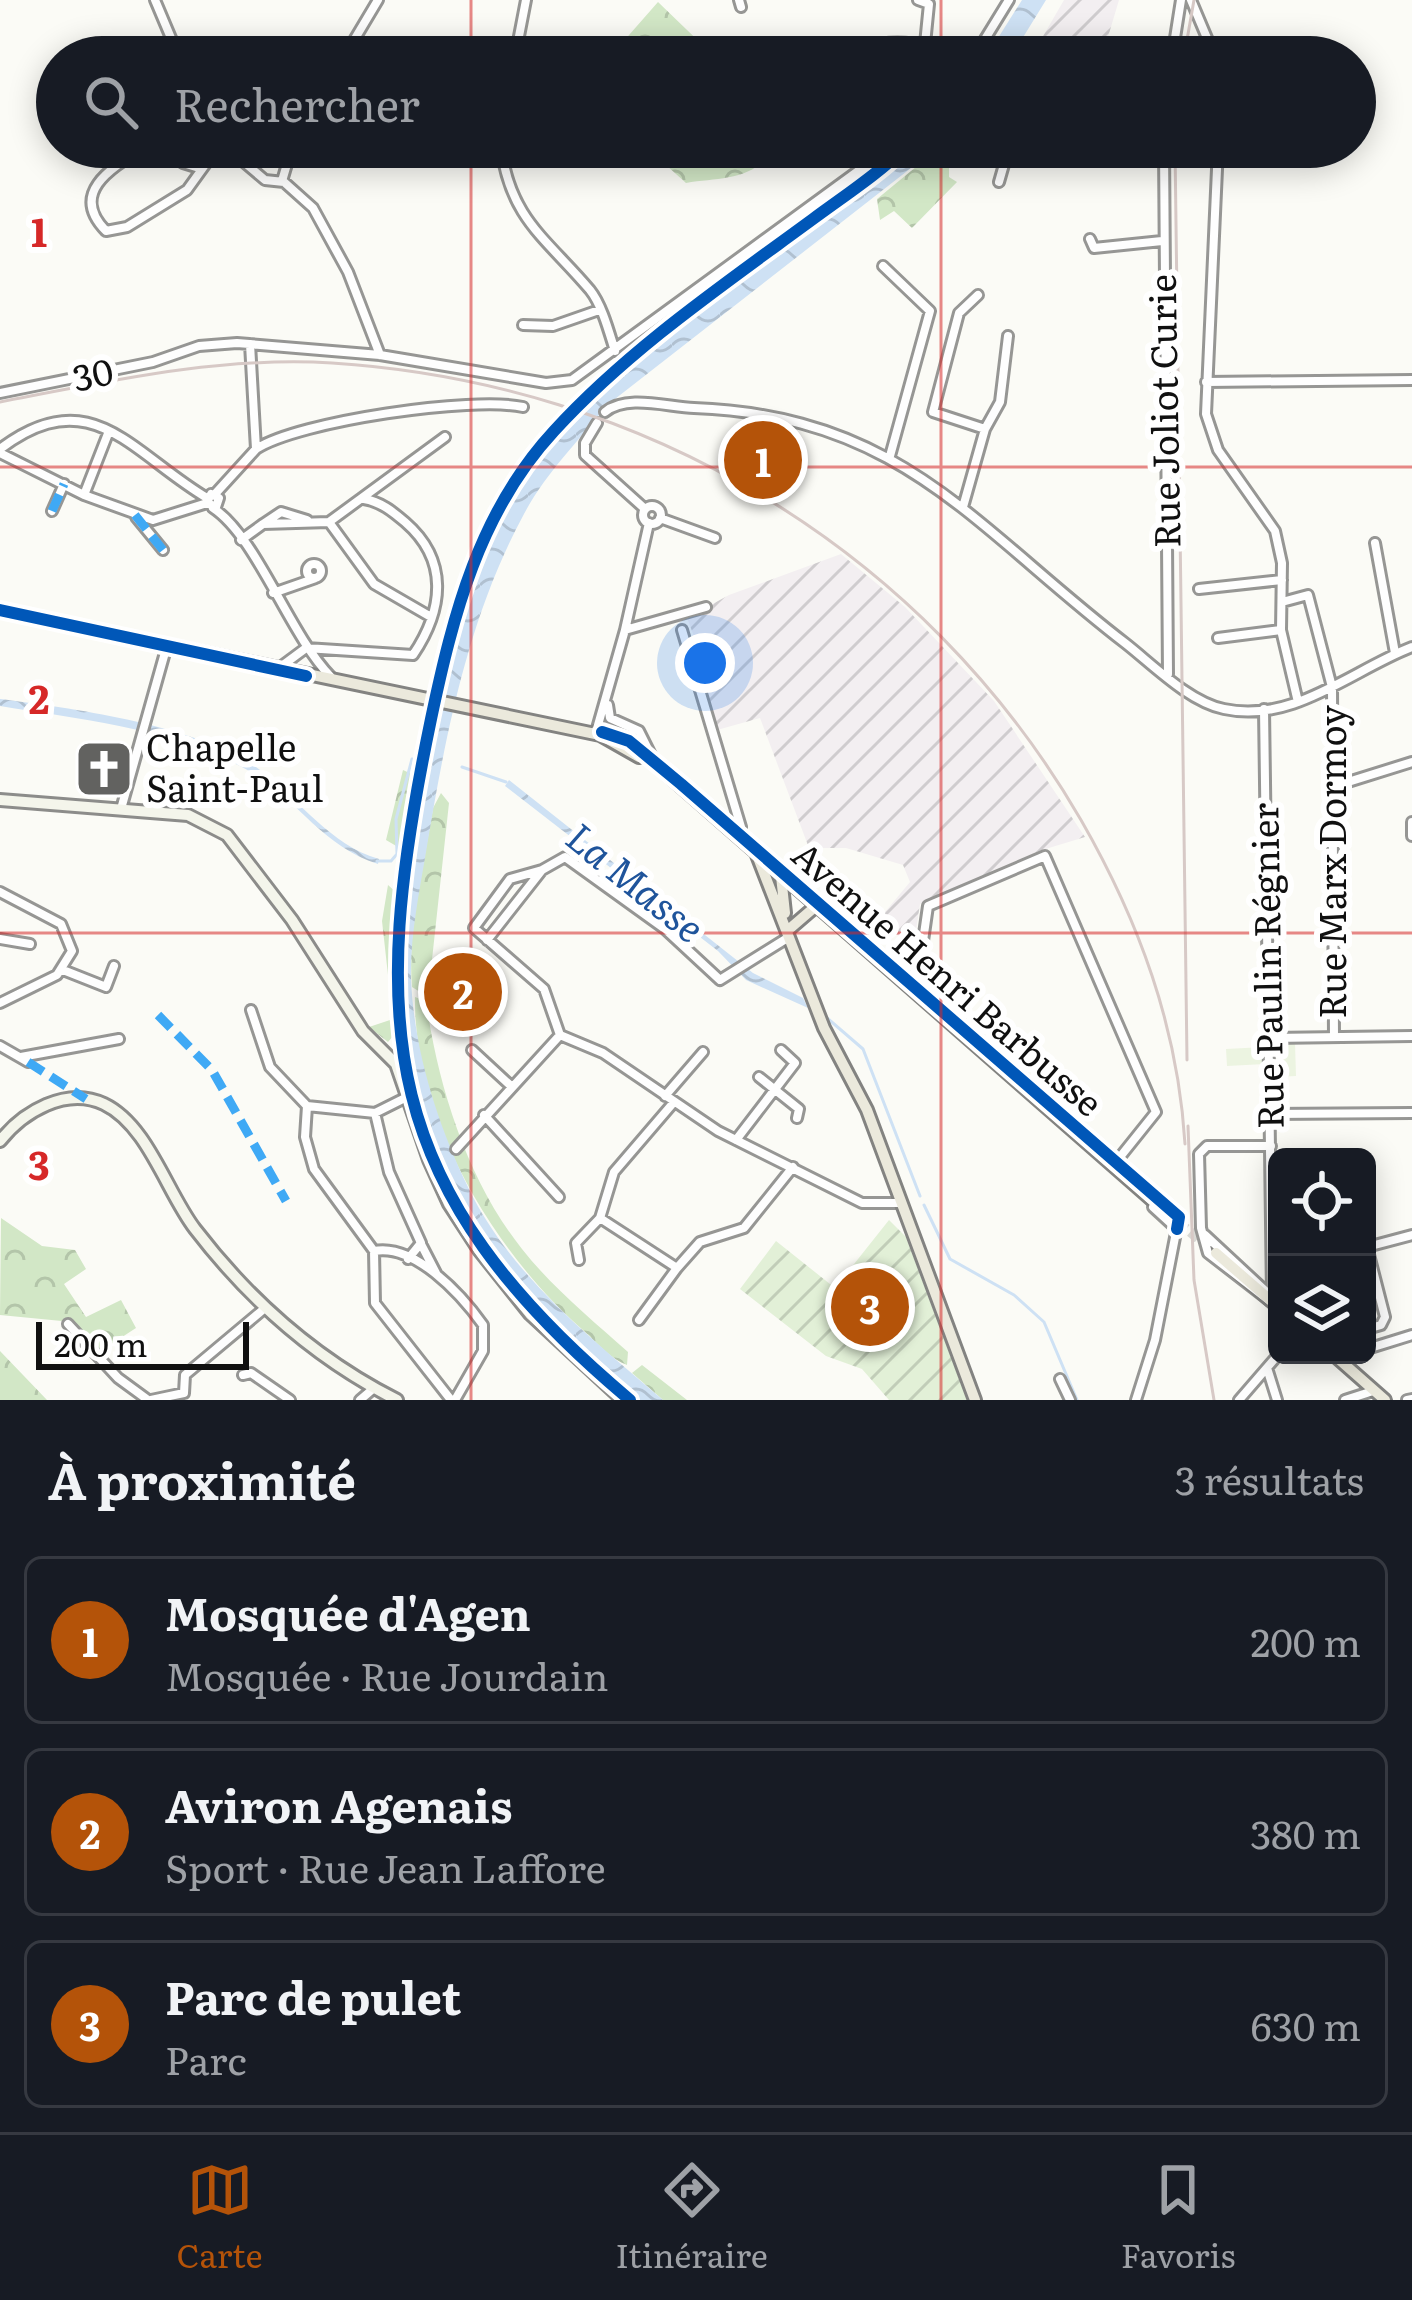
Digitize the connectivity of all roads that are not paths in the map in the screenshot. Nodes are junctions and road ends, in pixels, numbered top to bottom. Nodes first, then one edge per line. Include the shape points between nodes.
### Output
1 (155, 0) edge
2 (378, 0) edge
3 (526, 0) edge
4 (918, 0) edge
5 (1009, 0) edge
6 (1181, 0) edge
7 (1191, 0) edge
8 (170, 36) edge
9 (357, 36) edge
10 (518, 36) edge
11 (926, 36) edge
12 (987, 36) edge
13 (1175, 36) edge
14 (1206, 36) edge
15 (112, 168) edge
16 (197, 168) edge
17 (249, 168) edge
18 (286, 168) edge
19 (506, 168) edge
20 (863, 168) edge
21 (1003, 168) edge
22 (1164, 168) edge
23 (1217, 168) edge
24 (200, 169) joint
25 (282, 181) junction
26 (999, 182) dead end
27 (1090, 239) dead end
28 (1162, 241) junction
29 (884, 266) dead end
30 (978, 295) dead end
31 (599, 310) junction
32 (523, 325) dead end
33 (1008, 336) dead end
34 (250, 344) junction
35 (615, 351) junction
36 (380, 355) junction
37 (1412, 380) edge
38 (1206, 382) junction
39 (0, 393) edge
40 (523, 407) dead end
41 (605, 412) dead end
42 (593, 428) dead end
43 (985, 429) junction
44 (109, 431) junction
45 (446, 437) dead end
46 (256, 449) junction
47 (0, 451) edge
48 (890, 456) junction
49 (64, 484) junction
50 (84, 495) junction
51 (364, 499) junction
52 (212, 501) junction
53 (963, 508) junction
54 (645, 509) junction
55 (52, 511) dead end
56 (135, 515) junction
57 (660, 518) junction
58 (153, 520) junction
59 (329, 522) junction
60 (649, 524) junction
61 (149, 533) junction
62 (715, 538) dead end
63 (241, 540) junction
64 (1375, 543) dead end
65 (163, 550) dead end
66 (316, 578) dead end
67 (1282, 580) junction
68 (1199, 589) dead end
69 (273, 593) junction
70 (1281, 602) junction
71 (706, 607) dead end
72 (0, 610) edge
73 (431, 617) junction
74 (625, 630) junction
75 (682, 630) dead end
76 (1282, 630) junction
77 (1218, 638) dead end
78 (1412, 647) edge
79 (166, 649) junction
80 (306, 649) junction
81 (1395, 653) junction
82 (313, 658) junction
83 (274, 670) junction
84 (306, 676) junction
85 (1168, 676) junction
86 (336, 682) junction
87 (1332, 687) junction
88 (607, 695) junction
89 (1298, 702) junction
90 (1264, 709) junction
91 (595, 732) junction
92 (634, 753) junction
93 (652, 759) junction
94 (1412, 762) edge
95 (1332, 787) junction
96 (686, 790) junction
97 (0, 800) edge
98 (121, 809) junction
99 (1412, 823) edge
100 (736, 835) junction
101 (1412, 836) edge
102 (756, 852) junction
103 (542, 870) junction
104 (779, 874) junction
105 (524, 875) junction
106 (529, 886) junction
107 (770, 888) junction
108 (0, 892) edge
109 (816, 906) junction
110 (788, 932) junction
111 (0, 938) edge
112 (487, 940) junction
113 (30, 944) dead end
114 (114, 966) dead end
115 (63, 970) junction
116 (910, 986) junction
117 (0, 1004) edge
118 (251, 1010) dead end
119 (560, 1035) junction
120 (1412, 1036) edge
121 (1334, 1037) junction
122 (1271, 1038) junction
123 (119, 1039) dead end
124 (0, 1046) edge
125 (472, 1050) dead end
126 (782, 1050) dead end
127 (703, 1052) dead end
128 (760, 1077) dead end
129 (511, 1086) junction
130 (775, 1089) junction
131 (407, 1097) junction
132 (669, 1099) junction
133 (308, 1106) junction
134 (375, 1113) junction
135 (1412, 1113) edge
136 (1270, 1114) junction
137 (484, 1115) junction
138 (796, 1118) dead end
139 (1080, 1135) junction
140 (736, 1140) junction
141 (0, 1141) edge
142 (1271, 1146) joint
143 (456, 1149) dead end
144 (1116, 1162) junction
145 (793, 1167) junction
146 (559, 1197) dead end
147 (902, 1203) junction
148 (1168, 1213) tunnel mouth
149 (600, 1218) junction
150 (1177, 1229) junction
151 (1204, 1234) junction
152 (1412, 1235) edge
153 (421, 1243) junction
154 (1376, 1245) edge
155 (374, 1250) junction
156 (1216, 1253) tunnel mouth
157 (408, 1259) junction
158 (579, 1260) dead end
159 (677, 1268) junction
160 (436, 1274) junction
161 (1268, 1276) edge
162 (1255, 1280) junction
163 (1376, 1282) edge
164 (1268, 1295) edge
165 (1268, 1297) edge
166 (1268, 1300) edge
167 (265, 1308) junction
168 (639, 1320) dead end
169 (68, 1324) dead end
170 (1376, 1327) edge
171 (1412, 1335) edge
172 (1376, 1346) edge
173 (1270, 1364) edge
174 (1351, 1364) edge
175 (1267, 1368) junction
176 (243, 1375) dead end
177 (1060, 1379) dead end
178 (374, 1388) junction
179 (1375, 1390) junction
180 (150, 1400) edge
181 (290, 1400) edge
182 (360, 1400) edge
183 (397, 1400) edge
184 (453, 1400) edge
185 (623, 1400) edge
186 (975, 1400) edge
187 (1070, 1400) edge
188 (1136, 1400) edge
189 (1239, 1400) edge
190 (1277, 1400) edge
191 (1346, 1400) edge
192 (1385, 1400) edge

1 - 8 street
2 - 9 street
3 - 10 street
4 - 11 street via 929,4
5 - 12 street
6 - 13 street
7 - 14 street
15 - 24 street via 93,186 92,207 106,231 187,190
16 - 24 street
17 - 25 street
18 - 25 street
19 - 31 street via 529,225 593,293
20 - 35 street, 30
21 - 26 street
22 - 28 street, Rue Joliot Curie
23 - 38 street
25 - 36 street via 320,219
27 - 28 street via 1094,248
28 - 85 street, Rue Joliot Curie
29 - 48 street via 930,310
30 - 43 street via 959,313 932,412
31 - 32 street via 553,326
31 - 35 street
33 - 43 street via 1000,402
34 - 36 street, 30
34 - 39 street, 30 via 184,350
34 - 46 street
35 - 36 street, 30 via 554,383
37 - 38 street
38 - 67 street via 1214,442 1270,521
40 - 46 street via 485,401 314,426
41 - 48 street via 627,402 744,410 829,430
42 - 54 street via 585,454
43 - 53 street
44 - 47 street via 44,421
44 - 50 street
44 - 52 street
45 - 51 street
46 - 52 street
47 - 49 street
48 - 53 street
49 - 50 street
49 - 55 street
50 - 56 street
51 - 59 street
51 - 73 street via 388,508 430,548 441,589
52 - 58 street
52 - 63 street
53 - 85 street
54 - 57 street via 657,508
54 - 60 street
56 - 58 street
56 - 61 street
57 - 60 street
57 - 62 street
58 - 61 street
59 - 63 street via 262,524
59 - 73 street via 365,577
60 - 74 street
61 - 65 street
63 - 69 street
64 - 81 street
66 - 69 street
67 - 68 street
67 - 70 street
69 - 80 street
70 - 76 street
70 - 87 street, Rue Marx Dormoy via 1308,595
71 - 74 street
72 - 79 main road, Avenue Henri Barbusse
73 - 80 street via 413,655
74 - 88 street
75 - 100 street via 741,827
76 - 77 street
76 - 89 street
78 - 81 street
79 - 83 main road, Avenue Henri Barbusse
79 - 98 street
80 - 82 street
80 - 83 street
80 - 84 street
81 - 87 street
82 - 84 street
82 - 86 street
83 - 84 main road, Avenue Henri Barbusse
84 - 86 main road, Avenue Henri Barbusse
85 - 90 street via 1222,709
86 - 91 main road, Avenue Henri Barbusse
87 - 89 street
87 - 95 street, Rue Marx Dormoy
88 - 91 street
88 - 93 street via 610,718 638,731
89 - 90 street
90 - 122 street, Rue Paulin Régnier
91 - 92 main road, Avenue Henri Barbusse
91 - 93 main road, Avenue Henri Barbusse via 629,741
92 - 93 main road
92 - 96 main road, Avenue Henri Barbusse
93 - 96 main road, Avenue Henri Barbusse
94 - 95 street
95 - 121 street, Rue Marx Dormoy
96 - 100 main road, Avenue Henri Barbusse
97 - 98 street
98 - 131 street via 188,815 227,835 363,1031 396,1064
99 - 101 street
100 - 102 main road, Avenue Henri Barbusse
102 - 104 main road, Avenue Henri Barbusse
102 - 107 main road
103 - 105 street
103 - 106 street
103 - 110 street via 557,858 572,859 721,980
104 - 107 main road
104 - 109 main road, Avenue Henri Barbusse
104 - 110 main road
105 - 106 street
105 - 112 street via 511,879 474,925
106 - 112 street
107 - 110 main road
108 - 115 street via 66,929 72,951
109 - 110 main road
109 - 116 main road, Avenue Henri Barbusse
110 - 147 main road
111 - 113 street
112 - 119 street via 544,989
114 - 115 street via 106,987
115 - 117 street
116 - 139 main road, Avenue Henri Barbusse
116 - 144 street via 928,906 1045,856 1156,1112
118 - 133 street via 270,1067
119 - 129 street
119 - 132 street
120 - 121 street
121 - 122 street
122 - 136 street, Rue Paulin Régnier
123 - 124 street via 25,1059
125 - 129 street
126 - 130 street via 795,1063
127 - 132 street
128 - 130 street
129 - 137 street
130 - 138 street via 799,1109
130 - 140 street
131 - 134 street
131 - 185 street via 449,1204 479,1250 530,1314
132 - 140 street
132 - 149 street via 614,1172
133 - 134 street
133 - 155 street via 304,1137 314,1169
134 - 153 street via 389,1172
135 - 136 street
136 - 142 street, Rue Paulin Régnier
137 - 143 street
137 - 146 street
139 - 144 street
139 - 148 main road, Avenue Henri Barbusse
139 - 150 street
140 - 145 street
141 - 167 street via 18,1120 50,1104 90,1099 113,1109 191,1225
142 - 151 street via 1202,1148
144 - 150 street via 1179,1217
145 - 147 street via 862,1202
145 - 159 street via 744,1228 700,1242
147 - 186 main road
149 - 158 street via 576,1244
149 - 159 street
150 - 188 street
151 - 162 street
151 - 166 street via 1212,1259
152 - 154 street
153 - 157 street
153 - 160 street
155 - 157 street
155 - 184 street via 375,1303
156 - 165 main road
157 - 160 street
159 - 168 street
160 - 184 street via 485,1331 474,1374
161 - 162 street
162 - 164 street
163 - 170 street via 1385,1317
167 - 178 street
167 - 180 street via 184,1377 184,1393
169 - 180 street
171 - 172 street
173 - 175 street
174 - 179 main road
175 - 189 street
175 - 190 street
176 - 181 street
177 - 187 street
178 - 182 street
178 - 183 street
179 - 191 street
179 - 192 main road

